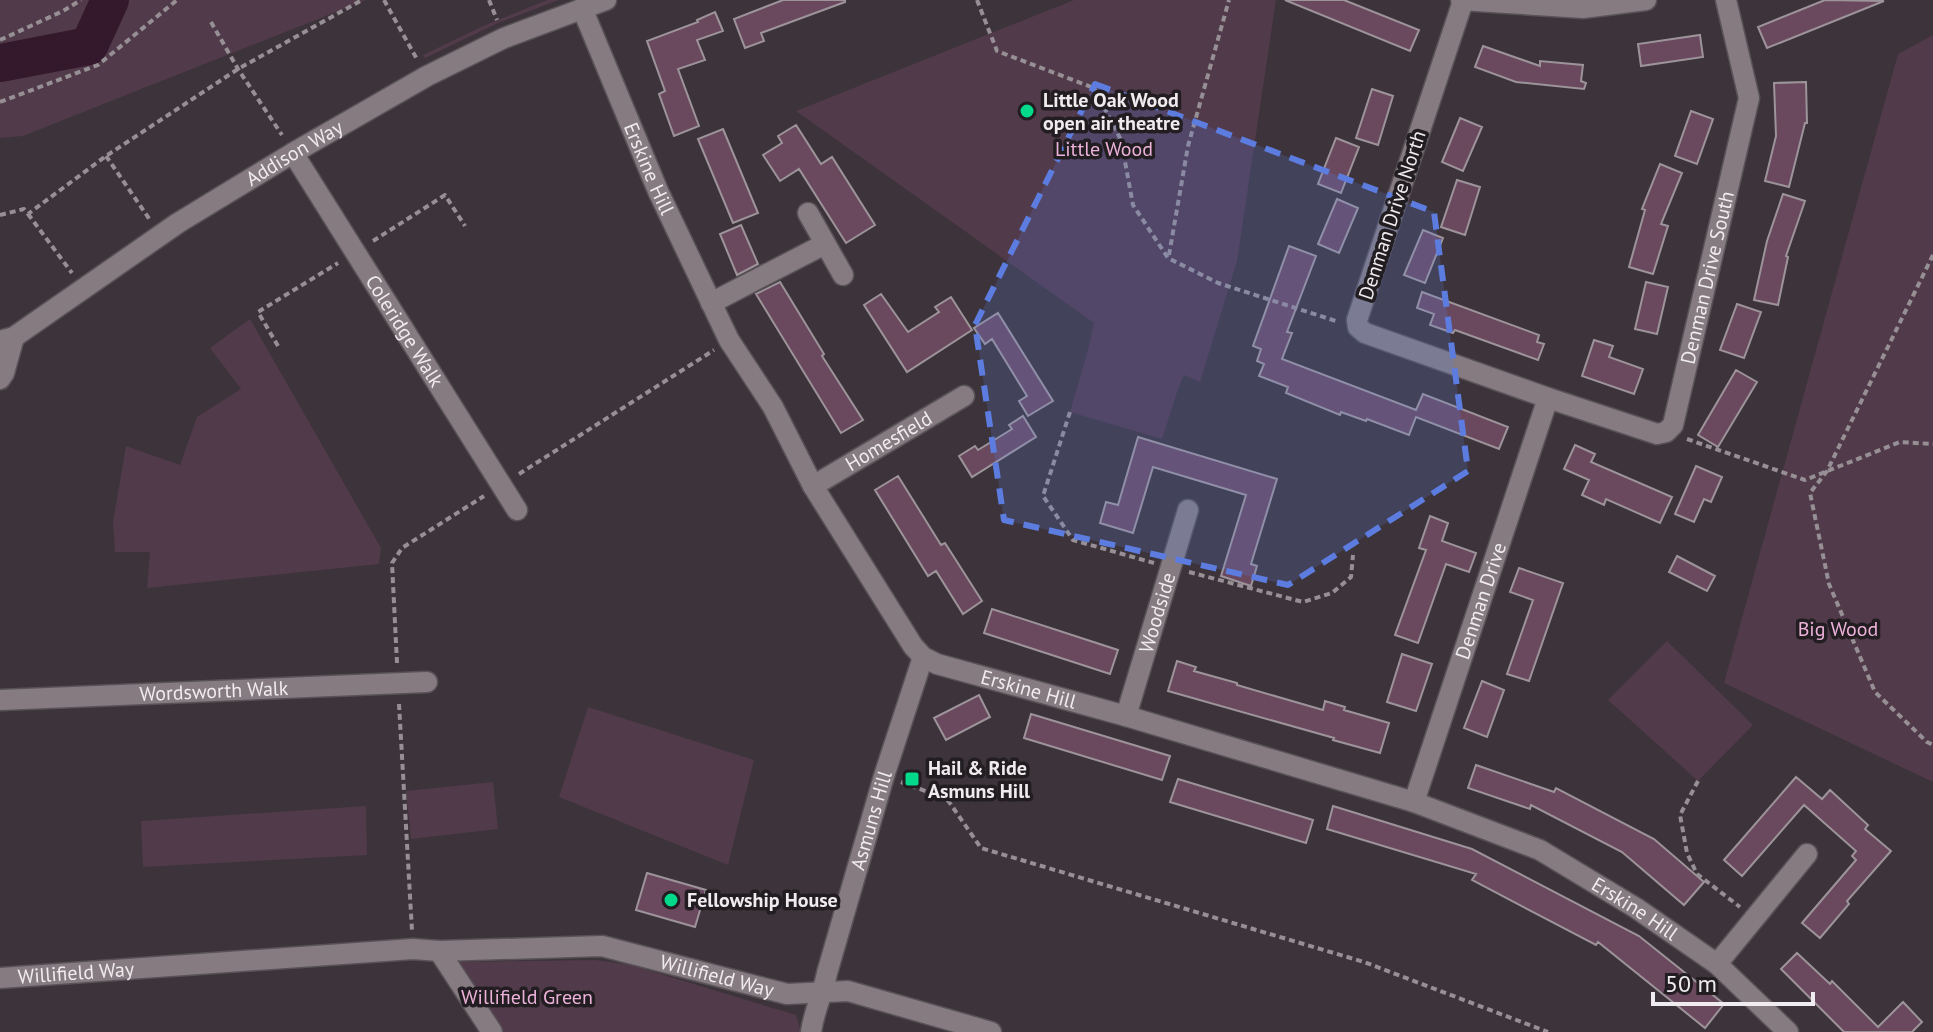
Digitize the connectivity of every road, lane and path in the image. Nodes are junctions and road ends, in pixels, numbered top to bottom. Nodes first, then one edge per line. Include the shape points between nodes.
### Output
1 (81, 0) edge
2 (177, 0) edge
3 (362, 0) edge
4 (384, 0) edge
5 (489, 0) edge
6 (606, 0) edge
7 (977, 0) edge
8 (1229, 0) edge
9 (1462, 0) edge
10 (1646, 0) edge
11 (1726, 0) edge
12 (582, 8) junction
13 (497, 19) dead end
14 (211, 22) dead end
15 (0, 40) edge
16 (238, 69) junction
17 (427, 76) junction
18 (0, 102) edge
19 (293, 153) junction
20 (106, 156) junction
21 (808, 213) dead end
22 (28, 214) junction
23 (0, 215) edge
24 (161, 235) junction
25 (825, 244) junction
26 (1933, 255) edge
27 (1168, 258) junction
28 (843, 275) dead end
29 (83, 288) junction
30 (711, 303) junction
31 (1358, 327) junction
32 (7, 339) edge
33 (729, 340) junction
34 (0, 379) edge
35 (964, 396) dead end
36 (1548, 398) junction
37 (1666, 432) junction
38 (1933, 444) edge
39 (1827, 471) junction
40 (501, 485) junction
41 (813, 486) junction
42 (517, 510) dead end
43 (1188, 510) dead end
44 (923, 657) junction
45 (427, 682) dead end
46 (398, 683) junction
47 (0, 700) edge
48 (1126, 716) junction
49 (1933, 745) edge
50 (884, 776) junction
51 (1698, 781) dead end
52 (1414, 802) junction
53 (1807, 854) dead end
54 (1755, 918) junction
55 (413, 949) junction
56 (439, 951) junction
57 (1717, 964) junction
58 (0, 978) edge
59 (824, 992) junction
60 (492, 1032) edge
61 (811, 1032) edge
62 (991, 1032) edge
63 (1548, 1032) edge
64 (1788, 1032) edge

1 - 15 path
2 - 18 path via 98,65
3 - 16 path
4 - 17 path
5 - 13 path
6 - 12 street, Addison Way
7 - 27 path via 997,51 1094,88 1121,140 1133,205
8 - 27 path via 1188,146
9 - 10 street via 1583,8
9 - 31 street, Denman Drive North
11 - 37 street, Denman Drive South via 1749,98 1673,425
12 - 17 street, Addison Way
12 - 30 street, Erskine Hill
14 - 16 path
16 - 19 path
16 - 20 path
17 - 19 street, Addison Way
19 - 24 street, Addison Way
19 - 40 street, Coleridge Walk
20 - 22 path
20 - 24 path
21 - 25 street
22 - 23 path via 24,209
22 - 29 path
24 - 29 street, Addison Way
25 - 28 street
25 - 30 street
26 - 39 path
27 - 31 path via 1218,283
29 - 32 street, Addison Way
30 - 33 street, Erskine Hill
31 - 36 street, Denman Drive North
32 - 34 street
33 - 40 path
33 - 41 street, Erskine Hill via 773,407
35 - 41 street, Homesfield
36 - 37 street via 1657,434
36 - 52 street, Denman Drive
37 - 39 path via 1805,480
38 - 39 path via 1900,442
39 - 49 path via 1810,493 1829,584 1875,692
40 - 42 street, Coleridge Walk
40 - 46 path via 402,548 392,563
41 - 44 street, Erskine Hill
43 - 48 street, Woodside
44 - 48 street, Erskine Hill
44 - 50 street, Asmuns Hill
45 - 46 street, Wordsworth Walk
46 - 47 street, Wordsworth Walk
46 - 55 path
48 - 52 street, Erskine Hill
50 - 59 street, Asmuns Hill
50 - 63 path via 947,799 981,848 1364,962
51 - 54 path via 1680,815 1687,853 1697,874
52 - 57 street, Erskine Hill via 1540,850
53 - 54 street
54 - 57 street
55 - 56 street, Willifield Way
55 - 58 street, Willifield Way
56 - 59 street, Willifield Way via 602,946 787,994
56 - 60 street
57 - 64 street, Erskine Hill
59 - 61 street, Asmuns Hill
59 - 62 street, Willifield Way via 848,991

